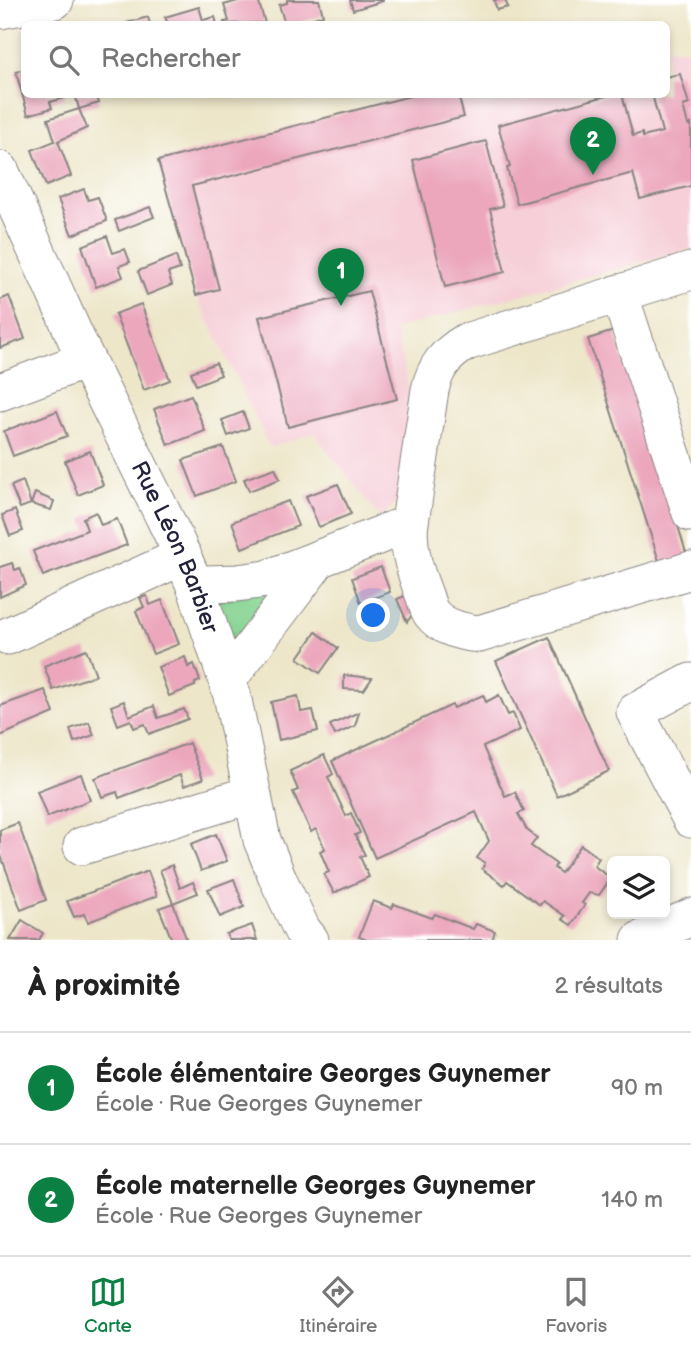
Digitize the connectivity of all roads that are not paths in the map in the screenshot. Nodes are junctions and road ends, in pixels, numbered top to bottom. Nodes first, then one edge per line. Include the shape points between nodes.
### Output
1 (55, 0) edge
2 (0, 10) edge
3 (0, 170) edge
4 (691, 271) edge
5 (619, 293) junction
6 (86, 360) junction
7 (0, 392) edge
8 (691, 513) edge
9 (409, 529) junction
10 (319, 558) junction
11 (691, 570) edge
12 (190, 572) junction
13 (8, 636) dead end
14 (228, 679) junction
15 (691, 682) edge
16 (253, 796) junction
17 (691, 819) edge
18 (82, 846) dead end
19 (691, 917) edge
20 (310, 940) edge
21 (640, 940) edge

1 - 2 street
3 - 6 street, Rue Léon Barbier
4 - 5 street
5 - 8 street
5 - 9 street via 466,342 442,360 430,390
6 - 7 street
6 - 12 street, Rue Léon Barbier
9 - 10 street via 395,529
9 - 11 street via 411,562 431,613 462,632 498,630
10 - 12 street via 267,579 237,583 206,583
10 - 14 street
12 - 13 street
12 - 14 street, Rue Léon Barbier
14 - 16 street, Rue Léon Barbier
15 - 17 street via 635,712
16 - 18 street
16 - 20 street, Rue Léon Barbier via 262,840
19 - 21 street

